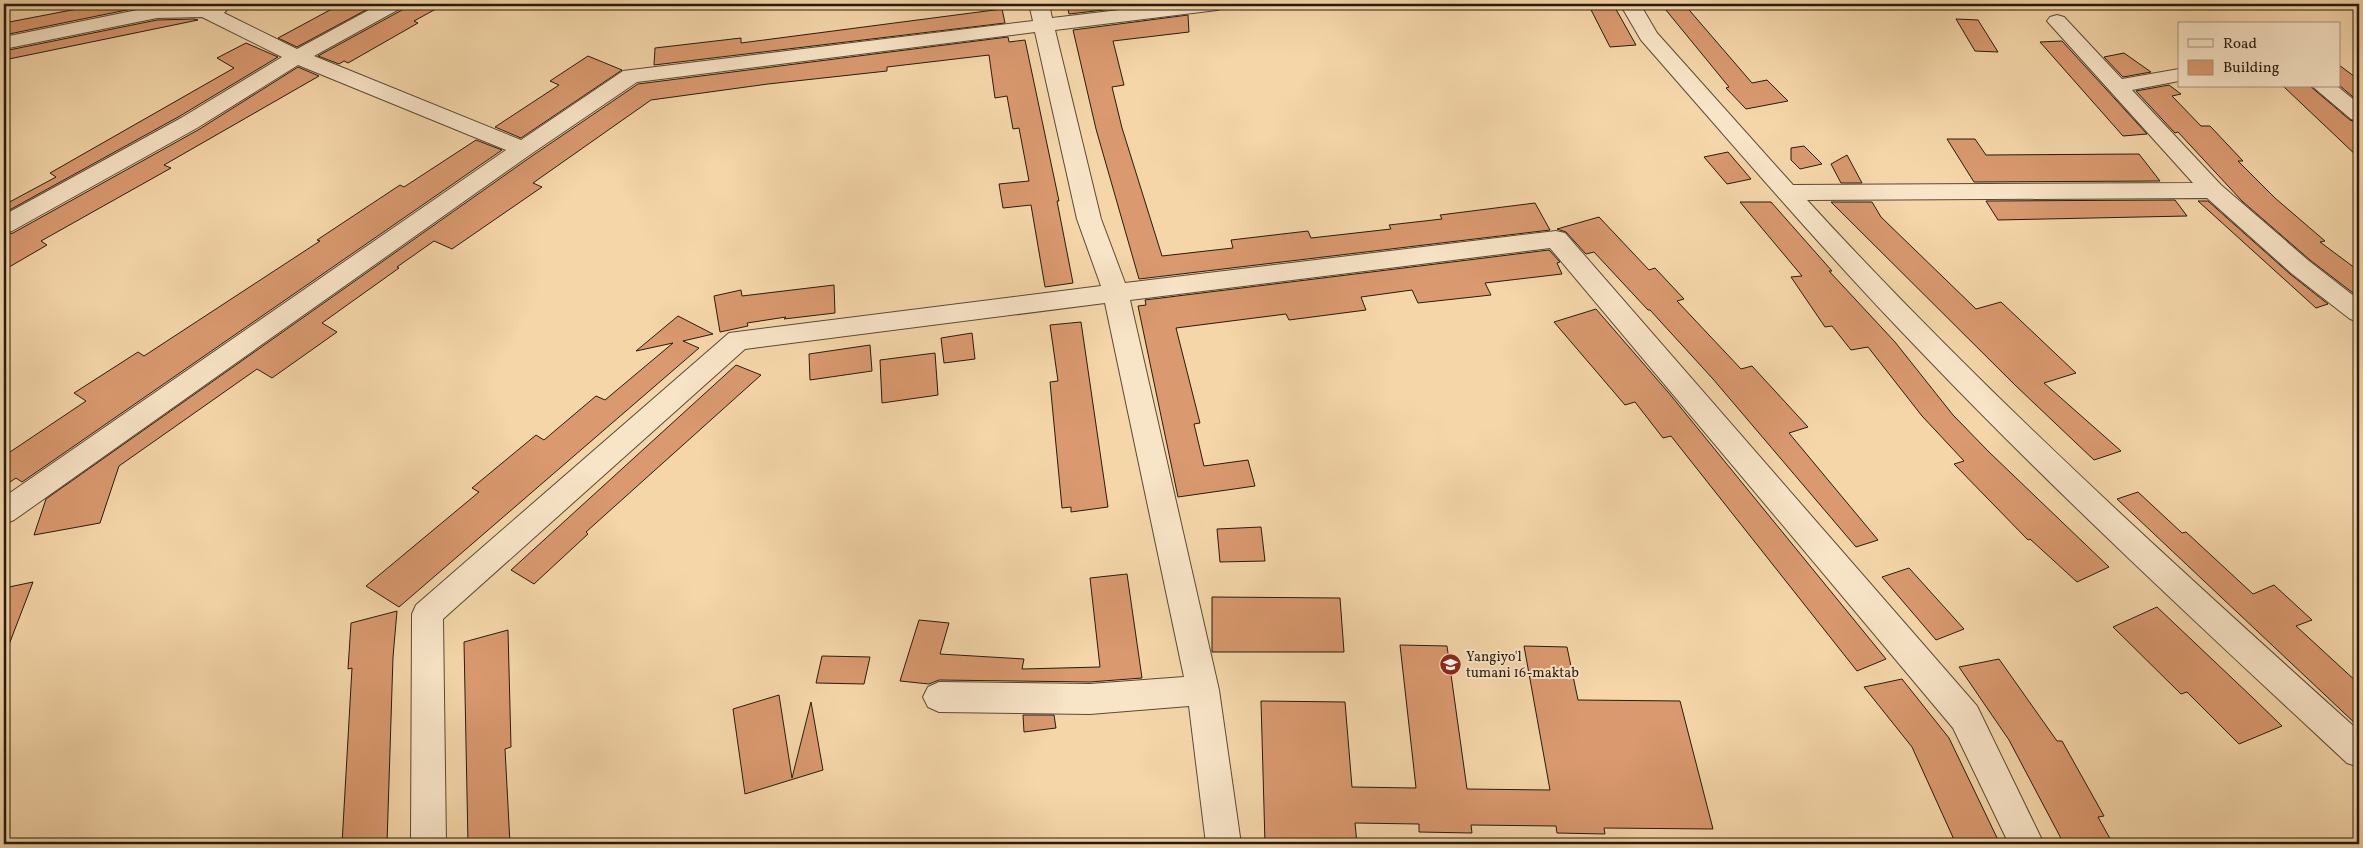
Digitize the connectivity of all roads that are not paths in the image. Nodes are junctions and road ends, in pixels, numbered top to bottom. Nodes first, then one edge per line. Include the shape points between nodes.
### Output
1 (394, 4) edge
2 (1217, 4) edge
3 (1630, 4) edge
4 (221, 5) edge
5 (1041, 14) edge
6 (2057, 21) dead end
7 (4, 43) edge
8 (296, 57) junction
9 (2178, 75) edge
10 (2117, 86) junction
11 (2326, 88) edge
12 (2359, 114) edge
13 (523, 149) junction
14 (2213, 190) junction
15 (1789, 193) junction
16 (4, 225) edge
17 (1116, 294) junction
18 (2359, 313) edge
19 (4, 512) edge
20 (1203, 690) junction
21 (939, 697) dead end
22 (2359, 752) edge
23 (428, 844) edge
24 (1224, 844) edge
25 (2027, 844) edge

1 - 8 street
2 - 5 street
3 - 15 street via 1648,36
4 - 7 street via 196,12 157,12
4 - 8 street via 210,14
5 - 13 street via 631,76
5 - 17 street via 1089,218
6 - 10 street
8 - 13 street
8 - 16 street via 189,123
9 - 10 street
10 - 14 street
11 - 12 street
13 - 19 street
14 - 15 street
14 - 18 street via 2300,267
15 - 22 street via 1871,285 1962,378 2167,577
17 - 20 street
17 - 23 street via 738,340 427,614
17 - 25 street via 1556,239 1965,717
20 - 21 street via 1090,699
20 - 24 street

